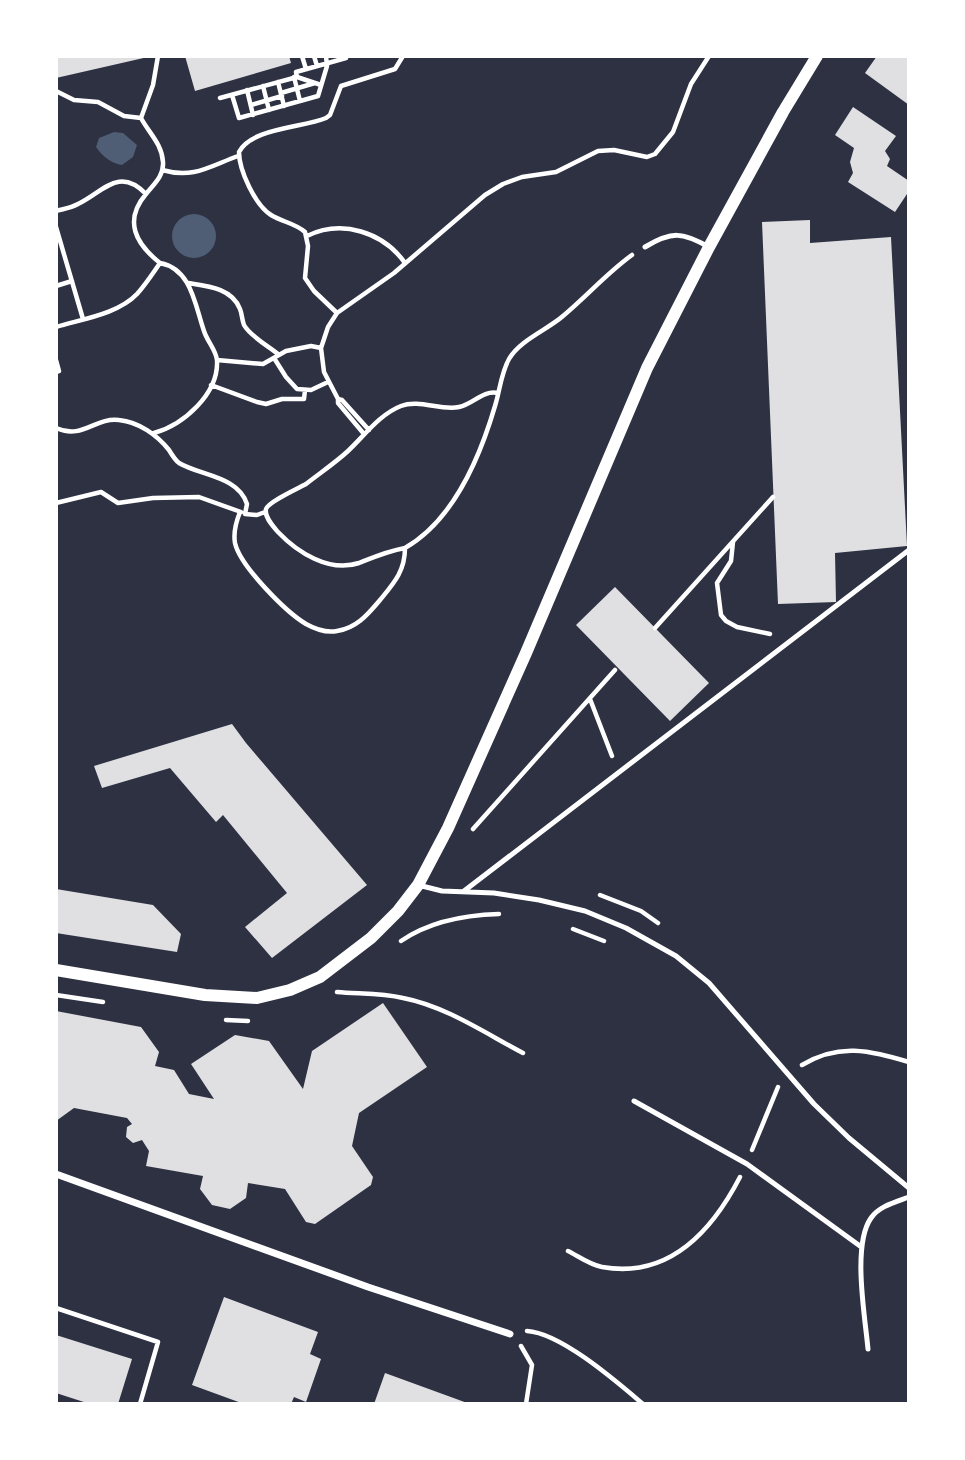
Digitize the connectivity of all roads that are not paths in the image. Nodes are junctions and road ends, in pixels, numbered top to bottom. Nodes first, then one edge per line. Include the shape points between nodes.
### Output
1 (817, 56) edge
2 (645, 247) road end
3 (709, 247) junction
4 (909, 550) edge
5 (418, 885) junction
6 (463, 892) junction
7 (56, 970) edge
8 (634, 1101) dead end
9 (56, 1174) edge
10 (909, 1188) edge
11 (909, 1197) edge
12 (860, 1246) junction
13 (510, 1334) road end
14 (868, 1349) dead end

1 - 3 street
2 - 3 lane via 681,234
3 - 5 street via 647,368 465,790
4 - 6 lane
5 - 6 lane
5 - 7 street via 385,925 334,967 278,994 205,995
6 - 10 lane via 539,900 585,911 676,956 709,982 814,1104
8 - 12 lane via 747,1164
9 - 13 street
11 - 12 lane via 871,1217
12 - 14 lane

